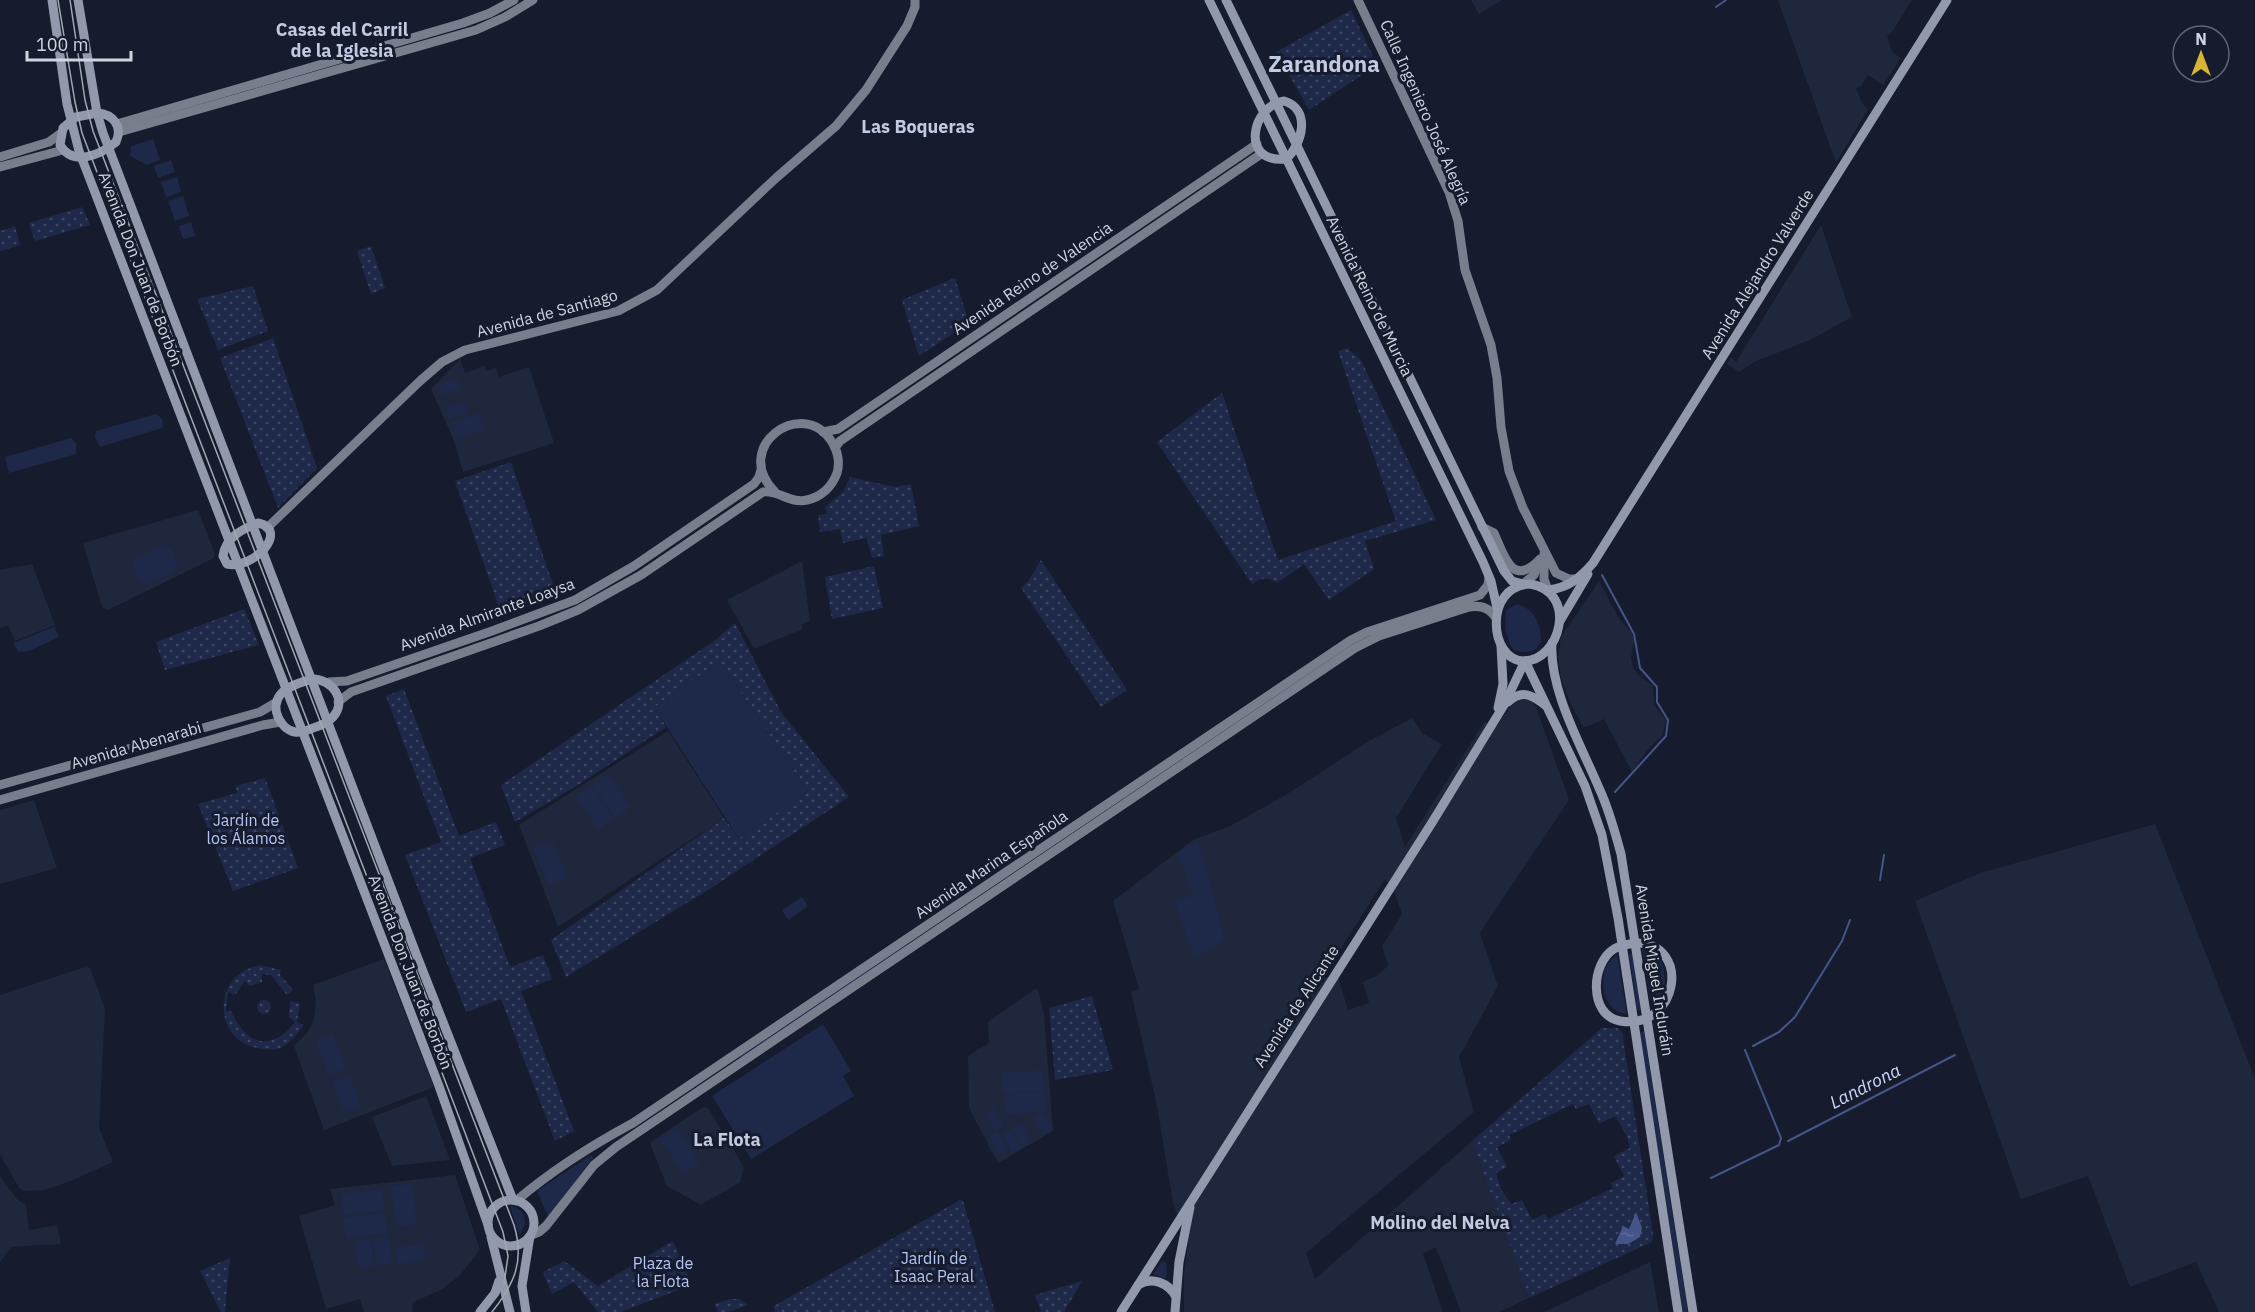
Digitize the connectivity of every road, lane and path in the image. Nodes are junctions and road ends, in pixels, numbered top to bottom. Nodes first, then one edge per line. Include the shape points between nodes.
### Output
1 (52, 0) edge
2 (78, 0) edge
3 (514, 0) edge
4 (533, 0) edge
5 (915, 0) edge
6 (1209, 0) edge
7 (1226, 0) edge
8 (1358, 0) edge
9 (1947, 0) edge
10 (1276, 103) junction
11 (1264, 112) junction
12 (97, 113) junction
13 (70, 120) junction
14 (118, 128) junction
15 (60, 134) junction
16 (1257, 144) junction
17 (1297, 147) junction
18 (108, 148) junction
19 (63, 150) junction
20 (1261, 154) junction
21 (0, 157) edge
22 (82, 157) junction
23 (1286, 159) junction
24 (0, 167) edge
25 (823, 432) junction
26 (836, 448) junction
27 (761, 470) junction
28 (775, 492) junction
29 (254, 524) junction
30 (1482, 527) junction
31 (267, 528) junction
32 (228, 541) junction
33 (264, 552) junction
34 (1543, 553) junction
35 (1593, 563) junction
36 (238, 564) junction
37 (1489, 577) junction
38 (1578, 579) junction
39 (1523, 584) junction
40 (1548, 590) junction
41 (1497, 613) junction
42 (1559, 623) junction
43 (492, 631) junction
44 (1552, 643) junction
45 (1502, 645) junction
46 (444, 647) junction
47 (445, 659) junction
48 (1525, 661) junction
49 (396, 676) junction
50 (312, 679) junction
51 (329, 682) junction
52 (286, 690) junction
53 (277, 702) junction
54 (338, 702) junction
55 (1504, 705) junction
56 (1548, 707) junction
57 (1496, 716) junction
58 (329, 720) junction
59 (281, 722) junction
60 (302, 732) junction
61 (0, 785) edge
62 (0, 800) edge
63 (1636, 943) junction
64 (1622, 946) junction
65 (1647, 1018) junction
66 (1633, 1020) junction
67 (1195, 1194) junction
68 (514, 1200) junction
69 (489, 1228) junction
70 (530, 1236) junction
71 (500, 1271) junction
72 (1147, 1271) junction
73 (1156, 1281) junction
74 (1136, 1288) junction
75 (1176, 1297) junction
76 (480, 1312) edge
77 (510, 1312) edge
78 (526, 1312) edge
79 (1121, 1312) edge
80 (1175, 1312) edge
81 (1678, 1312) edge
82 (1693, 1312) edge

1 - 13 main road, Avenida Don Juan de Borbón
2 - 12 main road, Avenida Don Juan de Borbón
3 - 14 main road via 474,20
4 - 14 main road via 476,30
5 - 31 main road, Avenida de Santiago via 907,26 866,90 836,126 664,284 618,312 465,350 442,362
6 - 11 main road, Avenida Reino de Murcia
7 - 10 main road, Avenida Reino de Murcia
8 - 34 main road, Calle Ingeniero José Alegría via 1449,192 1458,221 1464,270 1491,345 1509,471
9 - 35 main road, Avenida Alejandro Valverde
10 - 11 main road
10 - 17 main road, Avenida Reino de Murcia
10 - 17 main road via 1290,103 1300,117 1303,126
11 - 16 main road via 1258,124
11 - 23 main road, Avenida Reino de Murcia
12 - 13 main road
12 - 14 main road via 107,115
12 - 18 main road, Avenida Don Juan de Borbón
13 - 15 main road
13 - 22 main road, Avenida Don Juan de Borbón
14 - 18 main road via 116,142
15 - 19 main road
15 - 21 main road via 50,142
16 - 20 main road
16 - 25 main road, Avenida Reino de Valencia via 838,429
17 - 23 main road
17 - 30 main road, Avenida Reino de Murcia
18 - 22 main road
18 - 29 main road, Avenida Don Juan de Borbón
19 - 22 main road
19 - 24 main road
20 - 23 main road
20 - 26 main road, Avenida Reino de Valencia via 909,393 840,441
22 - 32 main road, Avenida Don Juan de Borbón
23 - 37 main road, Avenida Reino de Murcia
25 - 26 main road
25 - 27 main road via 799,423 777,430 763,447
26 - 28 main road via 836,474 821,494 797,501
27 - 28 main road
27 - 43 main road, Avenida Almirante Loaysa via 754,484 621,575 562,606
28 - 47 main road, Avenida Almirante Loaysa via 760,494 641,575 578,610
29 - 31 main road
29 - 32 main road
29 - 33 main road, Avenida Don Juan de Borbón
30 - 34 main road via 1494,533 1513,569 1531,567
30 - 39 main road, Avenida Reino de Murcia via 1507,576
31 - 33 main road, Avenida Don Juan de Borbón via 269,541
32 - 36 main road, Avenida Don Juan de Borbón via 224,561
33 - 36 main road
33 - 50 main road, Avenida Don Juan de Borbón
34 - 38 main road, Calle Ingeniero José Alegría via 1556,573
34 - 39 main road via 1534,575
34 - 40 main road
35 - 38 main road
35 - 42 main road
36 - 52 main road, Avenida Don Juan de Borbón
37 - 41 main road, Avenida Reino de Murcia
37 - 68 main road, Avenida Marina Española via 1486,589 1474,598 1351,640
38 - 40 main road
39 - 40 main road
39 - 41 main road via 1506,593
40 - 42 main road via 1559,607
41 - 45 main road
41 - 70 main road, Avenida Marina Española via 1469,608 1363,643 601,1158 546,1226
42 - 44 main road
43 - 46 main road, Avenida Almirante Loaysa
43 - 47 main road via 458,647
44 - 48 main road via 1543,655
44 - 63 main road, Avenida Miguel Induráin via 1553,665 1564,704 1617,839
45 - 48 main road via 1510,656
45 - 57 main road, Avenida de Alicante via 1503,684
46 - 49 main road via 436,658
46 - 51 main road, Avenida Almirante Loaysa via 347,681
47 - 49 main road, Avenida Almirante Loaysa
48 - 55 main road, Avenida de Alicante
48 - 56 main road, Avenida Miguel Induráin
49 - 54 main road, Avenida Almirante Loaysa via 346,694
50 - 51 main road
50 - 52 main road
50 - 58 main road, Avenida Don Juan de Borbón
51 - 54 main road
52 - 53 main road
52 - 60 main road, Avenida Don Juan de Borbón
53 - 59 main road
53 - 61 main road, Avenida Abenarabi via 260,712
54 - 58 main road via 336,713
55 - 56 main road via 1525,694
55 - 57 main road, Avenida de Alicante
56 - 64 main road, Avenida Miguel Induráin via 1599,824
57 - 67 main road, Avenida de Alicante
58 - 60 main road
58 - 68 main road, Avenida Don Juan de Borbón
59 - 60 main road via 292,731
59 - 62 main road, Avenida Abenarabi
60 - 69 main road, Avenida Don Juan de Borbón via 439,1086
63 - 64 main road
63 - 65 main road, Avenida Miguel Induráin
63 - 65 main road via 1659,949 1671,972 1668,998 1659,1012
64 - 66 main road, Avenida Miguel Induráin
64 - 66 main road via 1613,949 1603,961 1598,973 1598,996 1609,1015 1619,1021
65 - 66 main road
65 - 82 main road, Avenida Miguel Induráin
66 - 81 main road, Avenida Miguel Induráin
67 - 72 main road, Avenida de Alicante
67 - 75 main road via 1184,1234
68 - 69 main road via 494,1207 488,1218
68 - 70 main road via 526,1205 532,1216
69 - 70 main road via 495,1239 507,1245 518,1244
69 - 71 main road, Avenida Don Juan de Borbón
70 - 78 main road via 522,1286
71 - 76 main road via 497,1290
71 - 77 main road, Avenida Don Juan de Borbón
72 - 73 main road
72 - 74 main road, Avenida de Alicante
73 - 74 main road
73 - 75 main road via 1170,1288
74 - 79 main road, Avenida de Alicante
75 - 80 main road

